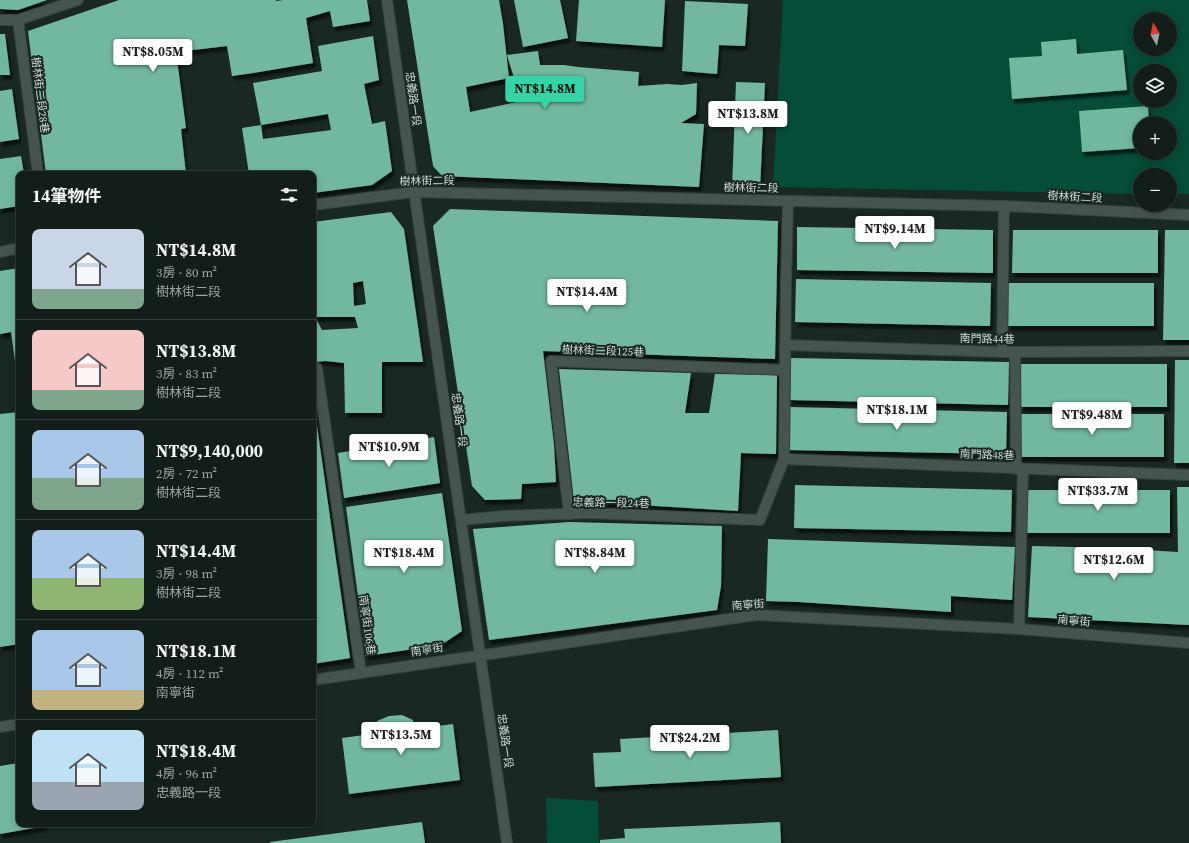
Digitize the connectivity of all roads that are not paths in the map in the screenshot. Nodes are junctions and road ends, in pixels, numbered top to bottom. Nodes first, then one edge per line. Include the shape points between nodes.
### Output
1 (78, 0) edge
2 (387, 0) edge
3 (0, 20) edge
4 (18, 20) junction
5 (38, 171) edge
6 (413, 192) junction
7 (788, 201) junction
8 (316, 205) edge
9 (1004, 206) junction
10 (1189, 215) edge
11 (16, 249) edge
12 (0, 252) edge
13 (785, 345) junction
14 (1189, 351) edge
15 (1002, 352) junction
16 (1016, 352) junction
17 (317, 368) dead end
18 (785, 370) junction
19 (784, 459) junction
20 (1020, 469) junction
21 (1189, 475) edge
22 (569, 514) junction
23 (461, 520) junction
24 (1019, 628) junction
25 (1189, 643) edge
26 (481, 654) junction
27 (361, 672) junction
28 (316, 680) edge
29 (16, 724) edge
30 (0, 726) edge
31 (507, 843) edge

1 - 4 street
2 - 6 street, 忠義路一段
3 - 4 street
4 - 5 street, 樹林街二段28巷
6 - 7 street, 樹林街二段
6 - 8 street, 樹林街二段
6 - 23 street, 忠義路一段
7 - 9 street, 樹林街二段
7 - 13 street
9 - 10 street, 樹林街二段
9 - 15 street
11 - 12 street
13 - 15 street, 南門路44巷
13 - 18 street
14 - 16 street, 南門路44巷
15 - 16 street, 南門路44巷
16 - 20 street
17 - 27 street, 南寧街106巷
18 - 19 street
18 - 22 street, 樹林街二段125巷 via 551,361
19 - 20 street, 南門路48巷
19 - 22 street, 忠義路一段24巷 via 760,520
20 - 21 street, 南門路48巷
20 - 24 street
22 - 23 street, 忠義路一段24巷
23 - 26 street, 忠義路一段
24 - 25 street, 南寧街
24 - 26 street, 南寧街 via 756,615
26 - 27 street, 南寧街
26 - 31 street, 忠義路一段
27 - 28 street, 南寧街
29 - 30 street

